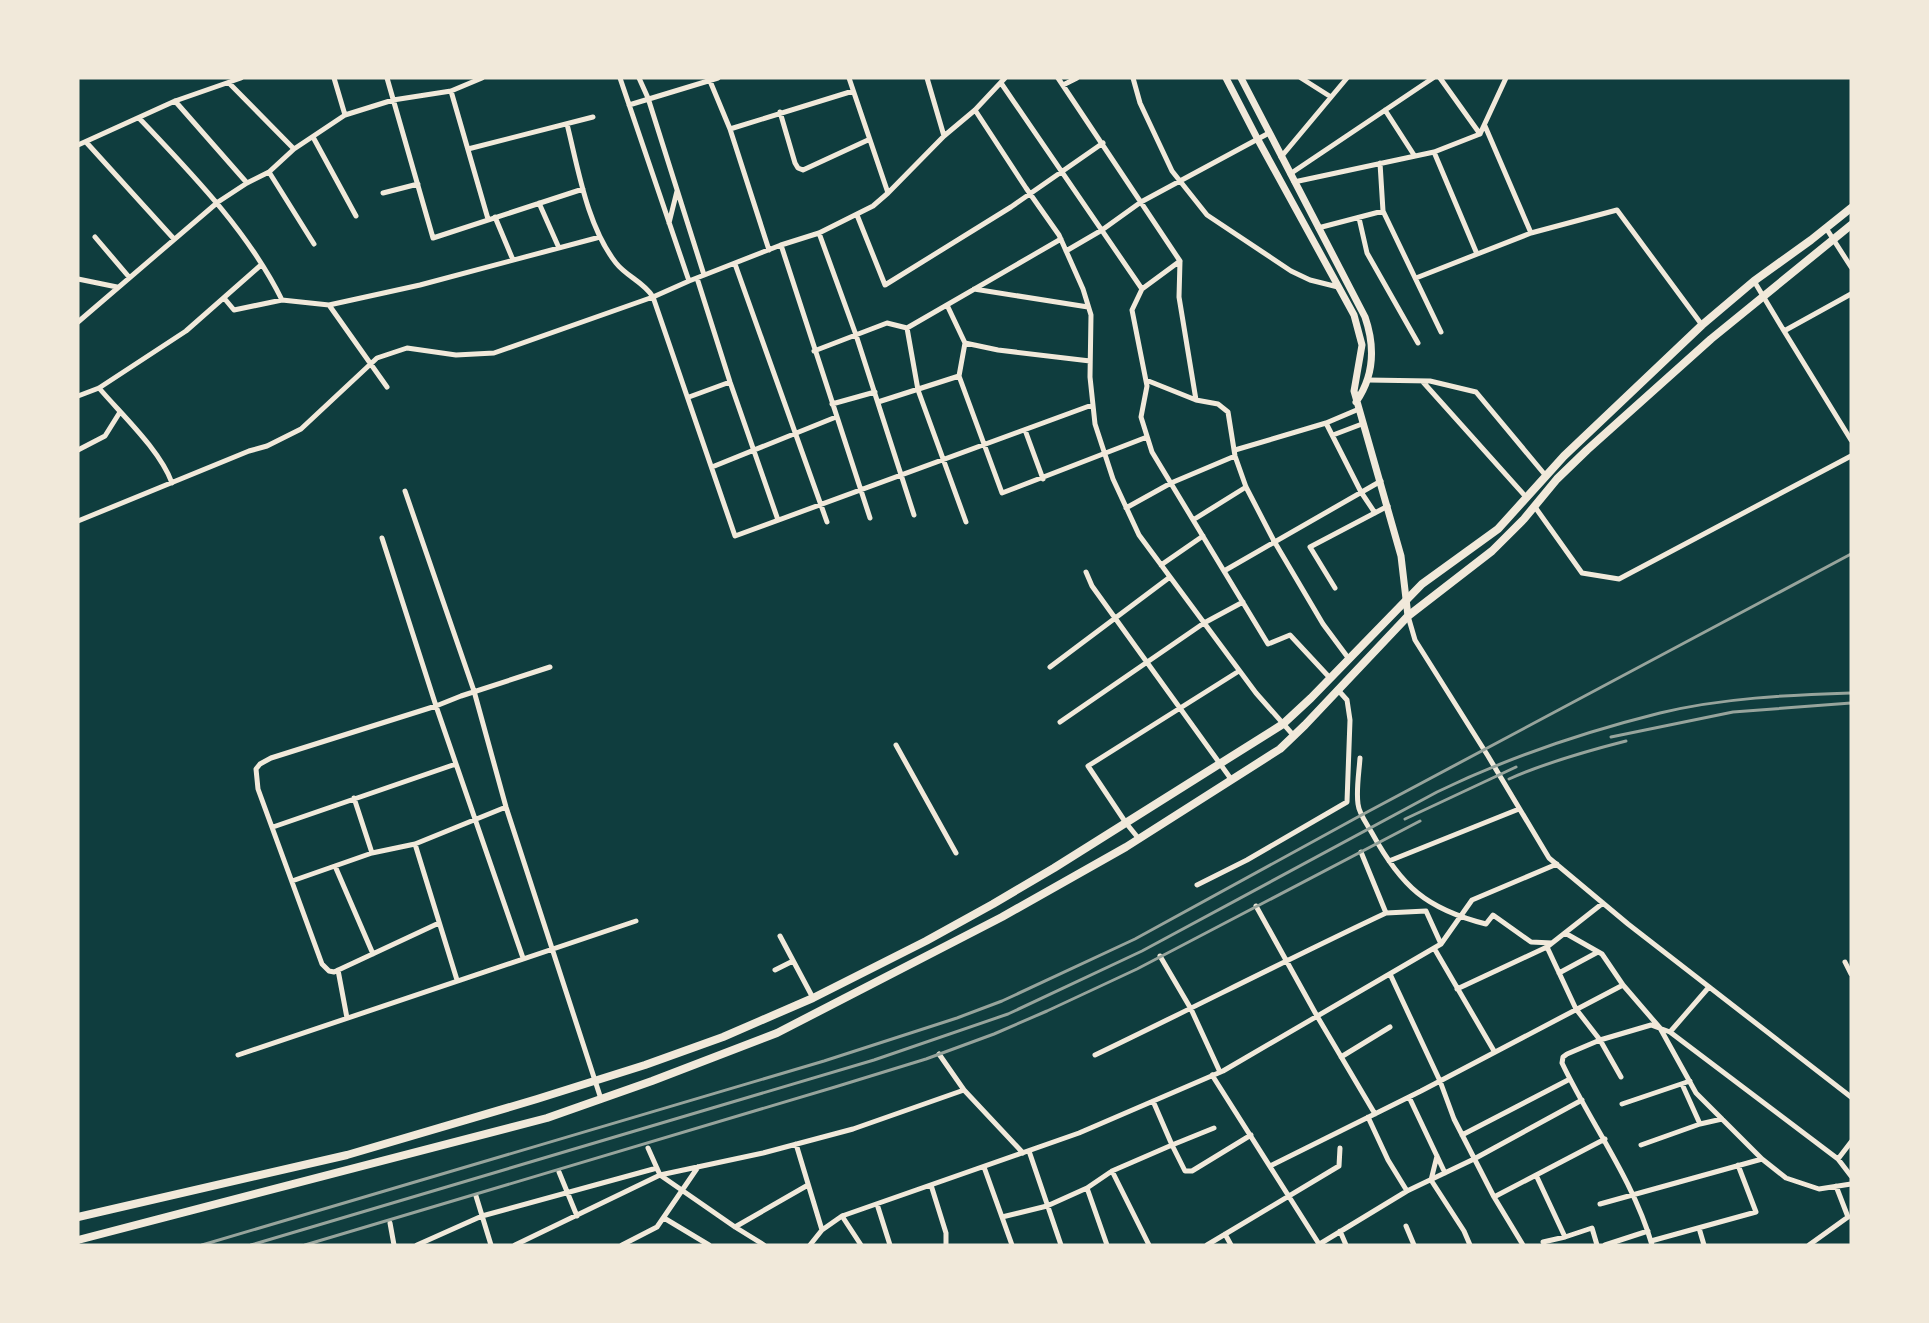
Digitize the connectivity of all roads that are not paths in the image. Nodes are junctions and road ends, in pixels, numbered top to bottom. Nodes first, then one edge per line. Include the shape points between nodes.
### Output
1 (242, 78) edge
2 (334, 78) edge
3 (387, 78) edge
4 (482, 78) edge
5 (620, 78) edge
6 (639, 78) edge
7 (718, 78) edge
8 (849, 78) edge
9 (927, 78) edge
10 (1058, 78) edge
11 (1077, 78) edge
12 (1133, 78) edge
13 (1226, 78) edge
14 (1241, 78) edge
15 (1301, 78) edge
16 (1347, 78) edge
17 (1433, 78) edge
18 (1440, 78) edge
19 (1506, 78) edge
20 (1003, 80) edge
21 (710, 81) junction
22 (229, 83) junction
23 (1063, 84) junction
24 (451, 91) junction
25 (853, 91) junction
26 (1331, 97) junction
27 (648, 98) junction
28 (393, 100) junction
29 (175, 101) junction
30 (629, 105) junction
31 (975, 110) junction
32 (1385, 110) junction
33 (780, 112) junction
34 (345, 115) junction
35 (593, 117) dead end
36 (140, 118) junction
37 (567, 123) junction
38 (1485, 126) junction
39 (730, 129) junction
40 (1269, 133) junction
41 (1480, 134) junction
42 (313, 136) junction
43 (944, 136) junction
44 (1257, 138) junction
45 (868, 140) junction
46 (86, 142) junction
47 (1103, 143) junction
48 (78, 145) edge
49 (294, 149) junction
50 (468, 149) junction
51 (1434, 152) junction
52 (1414, 155) junction
53 (1281, 157) junction
54 (1380, 163) junction
55 (269, 172) junction
56 (1061, 172) junction
57 (1290, 174) junction
58 (1179, 181) junction
59 (1294, 182) junction
60 (247, 183) junction
61 (418, 184) junction
62 (583, 189) junction
63 (677, 190) junction
64 (888, 193) junction
65 (383, 194) dead end
66 (1030, 194) junction
67 (218, 202) junction
68 (1141, 202) junction
69 (539, 203) junction
70 (1851, 208) edge
71 (1383, 211) junction
72 (857, 215) junction
73 (356, 216) dead end
74 (495, 217) junction
75 (1359, 218) junction
76 (488, 219) junction
77 (669, 223) junction
78 (1851, 225) edge
79 (1318, 228) junction
80 (1826, 228) junction
81 (1102, 230) junction
82 (819, 233) junction
83 (1531, 233) junction
84 (95, 237) dead end
85 (600, 237) junction
86 (174, 239) junction
87 (1061, 239) junction
88 (1835, 240) junction
89 (314, 244) dead end
90 (781, 245) junction
91 (559, 248) junction
92 (769, 250) junction
93 (1066, 251) junction
94 (1477, 254) junction
95 (513, 260) junction
96 (1180, 261) junction
97 (735, 264) junction
98 (261, 265) junction
99 (1851, 267) edge
100 (704, 275) junction
101 (129, 277) junction
102 (697, 278) junction
103 (1416, 278) junction
104 (78, 279) edge
105 (688, 281) junction
106 (1754, 281) junction
107 (117, 287) junction
108 (1338, 287) junction
109 (1142, 289) junction
110 (974, 290) junction
111 (1851, 294) edge
112 (654, 297) junction
113 (1763, 297) junction
114 (224, 298) junction
115 (282, 300) junction
116 (329, 305) junction
117 (947, 305) junction
118 (1088, 307) junction
119 (78, 322) edge
120 (1702, 325) junction
121 (907, 328) junction
122 (1784, 330) junction
123 (1441, 332) dead end
124 (856, 335) junction
125 (964, 343) junction
126 (1418, 343) dead end
127 (814, 351) junction
128 (1090, 361) junction
129 (370, 365) junction
130 (959, 376) junction
131 (1146, 380) junction
132 (1368, 380) junction
133 (730, 382) junction
134 (1423, 382) junction
135 (387, 387) dead end
136 (99, 388) junction
137 (918, 390) junction
138 (874, 392) junction
139 (78, 396) edge
140 (689, 397) junction
141 (1196, 400) junction
142 (878, 402) junction
143 (832, 404) junction
144 (1092, 405) junction
145 (1357, 405) junction
146 (120, 412) junction
147 (836, 417) junction
148 (1326, 423) junction
149 (1362, 424) junction
150 (1025, 430) junction
151 (795, 433) junction
152 (1333, 435) junction
153 (1147, 437) junction
154 (1851, 440) edge
155 (984, 444) junction
156 (78, 450) edge
157 (754, 450) junction
158 (1105, 453) junction
159 (1235, 453) junction
160 (1851, 456) edge
161 (943, 459) junction
162 (712, 467) junction
163 (901, 475) junction
164 (1546, 476) junction
165 (1043, 479) junction
166 (1381, 481) junction
167 (172, 483) junction
168 (1171, 483) junction
169 (1246, 487) junction
170 (861, 490) junction
171 (405, 491) dead end
172 (1361, 492) junction
173 (1527, 498) junction
174 (821, 505) junction
175 (1388, 506) junction
176 (1535, 507) junction
177 (1126, 508) junction
178 (1375, 513) junction
179 (914, 515) dead end
180 (870, 518) dead end
181 (778, 520) junction
182 (1193, 520) junction
183 (78, 521) edge
184 (827, 522) dead end
185 (966, 522) dead end
186 (1203, 537) junction
187 (382, 538) dead end
188 (1274, 541) junction
189 (1161, 565) junction
190 (1224, 571) junction
191 (1086, 572) dead end
192 (1170, 577) junction
193 (1335, 588) dead end
194 (1406, 600) junction
195 (1243, 602) junction
196 (1408, 616) junction
197 (1115, 618) junction
198 (1204, 623) junction
199 (1349, 660) junction
200 (1147, 663) junction
201 (550, 667) dead end
202 (1050, 667) dead end
203 (1239, 671) junction
204 (1330, 678) junction
205 (1338, 690) junction
206 (474, 691) junction
207 (436, 706) junction
208 (1180, 708) junction
209 (1060, 722) dead end
210 (1283, 724) junction
211 (1294, 736) junction
212 (896, 745) dead end
213 (1360, 758) dead end
214 (456, 764) junction
215 (1219, 764) junction
216 (1230, 779) junction
217 (354, 798) junction
218 (506, 807) junction
219 (1519, 809) junction
220 (474, 818) junction
221 (1126, 823) junction
222 (273, 827) junction
223 (1139, 839) junction
224 (415, 844) junction
225 (1361, 852) dead end
226 (956, 853) dead end
227 (372, 854) junction
228 (1389, 861) junction
229 (1557, 864) junction
230 (335, 866) junction
231 (292, 881) junction
232 (1197, 885) dead end
233 (1603, 903) junction
234 (1256, 906) dead end
235 (1386, 913) junction
236 (1460, 917) junction
237 (636, 921) dead end
238 (439, 923) junction
239 (1565, 933) junction
240 (780, 936) dead end
241 (1441, 944) junction
242 (1550, 945) junction
243 (1434, 948) junction
244 (552, 950) junction
245 (1598, 952) junction
246 (373, 954) junction
247 (1160, 956) dead end
248 (523, 958) junction
249 (1286, 960) junction
250 (793, 961) junction
251 (1845, 962) dead end
252 (338, 970) junction
253 (775, 970) dead end
254 (1559, 973) junction
255 (1390, 974) junction
256 (1851, 974) edge
257 (457, 980) junction
258 (844, 982) junction
259 (1623, 985) junction
260 (1708, 987) junction
261 (1457, 989) junction
262 (851, 996) junction
263 (813, 998) junction
264 (1191, 1009) junction
265 (1576, 1009) junction
266 (1317, 1016) junction
267 (347, 1018) junction
268 (1390, 1027) dead end
269 (1660, 1028) junction
270 (1670, 1032) junction
271 (1600, 1040) junction
272 (1494, 1052) junction
273 (238, 1054) dead end
274 (939, 1054) dead end
275 (1095, 1055) dead end
276 (1341, 1057) junction
277 (1220, 1072) junction
278 (1212, 1075) junction
279 (1621, 1077) dead end
280 (1570, 1079) junction
281 (595, 1080) junction
282 (1440, 1081) junction
283 (1690, 1082) junction
284 (1682, 1084) junction
285 (964, 1090) junction
286 (1851, 1096) edge
287 (1409, 1097) junction
288 (601, 1099) junction
289 (1582, 1100) junction
290 (1153, 1101) junction
291 (1622, 1104) dead end
292 (1375, 1114) junction
293 (1368, 1117) junction
294 (1722, 1119) junction
295 (1700, 1124) junction
296 (1214, 1128) dead end
297 (1251, 1135) junction
298 (1462, 1135) junction
299 (1605, 1139) junction
300 (1851, 1142) edge
301 (796, 1144) junction
302 (1172, 1145) junction
303 (1641, 1145) dead end
304 (648, 1148) dead end
305 (1341, 1148) dead end
306 (1026, 1152) junction
307 (1437, 1156) junction
308 (1474, 1159) junction
309 (1762, 1159) junction
310 (1838, 1159) junction
311 (1270, 1166) junction
312 (1738, 1166) junction
313 (698, 1167) junction
314 (984, 1167) junction
315 (657, 1168) junction
316 (1112, 1171) junction
317 (559, 1172) dead end
318 (1445, 1173) junction
319 (660, 1175) junction
320 (1536, 1175) junction
321 (1851, 1176) edge
322 (1431, 1180) junction
323 (1851, 1184) edge
324 (808, 1185) junction
325 (931, 1185) junction
326 (1836, 1186) junction
327 (1086, 1188) junction
328 (682, 1189) junction
329 (568, 1191) junction
330 (1407, 1191) junction
331 (1288, 1194) junction
332 (1632, 1195) junction
333 (476, 1196) dead end
334 (1494, 1197) junction
335 (877, 1204) junction
336 (1600, 1204) dead end
337 (1047, 1206) junction
338 (482, 1216) junction
339 (577, 1216) junction
340 (842, 1216) junction
341 (1002, 1216) junction
342 (78, 1217) edge
343 (664, 1218) junction
344 (390, 1223) dead end
345 (1406, 1226) dead end
346 (735, 1227) junction
347 (1699, 1228) junction
348 (822, 1230) junction
349 (1648, 1231) junction
350 (1340, 1232) junction
351 (1225, 1234) junction
352 (1565, 1237) junction
353 (78, 1240) edge
354 (1543, 1243) edge
355 (1652, 1243) edge
356 (394, 1245) edge
357 (417, 1245) edge
358 (490, 1245) edge
359 (514, 1245) edge
360 (622, 1245) edge
361 (708, 1245) edge
362 (765, 1245) edge
363 (810, 1245) edge
364 (861, 1245) edge
365 (890, 1245) edge
366 (946, 1245) edge
367 (1012, 1245) edge
368 (1061, 1245) edge
369 (1107, 1245) edge
370 (1149, 1245) edge
371 (1207, 1245) edge
372 (1231, 1245) edge
373 (1319, 1245) edge
374 (1346, 1245) edge
375 (1414, 1245) edge
376 (1470, 1245) edge
377 (1523, 1245) edge
378 (1536, 1245) edge
379 (1597, 1245) edge
380 (1605, 1245) edge
381 (1704, 1245) edge
382 (1809, 1245) edge

1 - 22 street
2 - 34 street
3 - 28 street
4 - 24 street
5 - 30 street
6 - 27 street
7 - 21 street
8 - 25 street
9 - 43 street
10 - 23 street
11 - 23 street
12 - 58 street via 1140,103
13 - 44 street
14 - 40 street
15 - 26 street
16 - 26 street
17 - 32 street
18 - 41 street
19 - 38 street
20 - 31 street
20 - 56 street
21 - 27 street
21 - 39 street
22 - 29 street
22 - 49 street
23 - 47 street
24 - 28 street
24 - 50 street
25 - 33 street
25 - 45 street
26 - 53 street
27 - 30 street
27 - 63 street
28 - 34 street
28 - 61 street
29 - 36 street
29 - 60 street
30 - 77 street
31 - 43 street
31 - 66 street
32 - 52 street
32 - 57 street
33 - 39 street
33 - 45 street via 795,163 803,170
34 - 42 street
35 - 37 street
36 - 46 street
36 - 67 street
37 - 50 street
37 - 62 street
38 - 41 street
38 - 83 street
39 - 92 street
40 - 44 street
40 - 53 street
41 - 51 street
42 - 49 street
42 - 73 street
43 - 64 street
44 - 58 street
44 - 108 street
45 - 64 street
46 - 48 street
46 - 86 street
47 - 56 street
47 - 68 street
49 - 55 street
50 - 76 street
51 - 52 street
51 - 94 street
52 - 54 street
53 - 57 street
54 - 59 street
54 - 71 street
55 - 60 street
55 - 89 street
56 - 66 street
56 - 81 street
57 - 59 street
58 - 68 street
58 - 108 street via 1207,215 1254,248 1310,280
59 - 79 street
60 - 67 street
61 - 65 street
61 - 76 street via 433,238
62 - 69 street
62 - 85 street
63 - 77 street
63 - 100 street
64 - 72 street
66 - 72 street via 885,285
66 - 87 street
67 - 86 street
67 - 98 street
68 - 81 street
68 - 96 street
69 - 74 street
69 - 91 street
70 - 80 main road
71 - 75 street
71 - 103 street
72 - 82 street
74 - 76 street
74 - 95 street
75 - 79 street
75 - 126 street via 1367,253
77 - 105 street
78 - 88 main road
79 - 132 street via 1371,332
80 - 88 street
80 - 106 main road
81 - 93 street
81 - 109 street
82 - 90 street
82 - 124 street
83 - 94 street
83 - 120 street via 1617,210
84 - 101 street
85 - 91 street
85 - 112 street via 620,268
86 - 101 street
87 - 93 street
87 - 110 street
88 - 99 street
88 - 113 main road
90 - 92 street
90 - 127 street
91 - 95 street
92 - 97 street
93 - 118 street
94 - 103 street
95 - 116 street
96 - 109 street
96 - 141 street via 1179,297
97 - 100 street
97 - 151 street
98 - 114 street
98 - 115 street
100 - 102 street
101 - 107 street
102 - 105 street
102 - 133 street
103 - 123 street
104 - 107 street
105 - 112 street
106 - 113 street
106 - 120 main road
107 - 119 street
108 - 145 street via 1354,315 1362,345 1354,385
109 - 131 street via 1132,310
110 - 117 street
110 - 118 street
111 - 122 street
112 - 129 street via 494,353 456,355 407,348 385,354
112 - 140 street
113 - 122 street
113 - 176 main road via 1587,450
114 - 115 street via 234,310
114 - 136 street via 186,331
115 - 116 street
116 - 129 street
117 - 121 street
117 - 125 street
118 - 128 street
120 - 164 main road
121 - 124 street via 887,323
121 - 137 street
122 - 154 street
124 - 127 street
124 - 138 street
125 - 128 street
125 - 130 street
127 - 143 street
128 - 144 street
129 - 135 street
129 - 167 street via 301,429
130 - 137 street
130 - 155 street
131 - 141 street
131 - 153 street via 1141,417
132 - 134 street
132 - 145 street
133 - 140 street
133 - 157 street
134 - 164 street via 1476,392
134 - 173 street
136 - 139 street
136 - 146 street
137 - 142 street
137 - 161 street
138 - 142 street
138 - 143 street
140 - 162 street
141 - 159 street via 1218,404 1228,412
142 - 163 street
143 - 147 street
144 - 150 street
144 - 158 street
145 - 148 street
145 - 149 street
146 - 156 street via 105,436
146 - 167 street via 158,457
147 - 151 street
147 - 170 street
148 - 152 street
148 - 159 street
149 - 152 street
149 - 166 street
150 - 155 street
150 - 165 street
151 - 157 street
151 - 174 street
152 - 172 street
153 - 158 street
153 - 168 street
155 - 161 street
155 - 165 street via 1002,493
157 - 162 street
157 - 181 street
158 - 165 street
158 - 177 street
159 - 168 street
159 - 169 street
160 - 176 street via 1619,579 1582,573
161 - 163 street
161 - 185 street
162 - 181 street via 735,537
163 - 170 street
163 - 179 street
164 - 173 main road
166 - 172 street
166 - 175 street
167 - 183 street
168 - 177 street
168 - 182 street
169 - 182 street
169 - 188 street
170 - 174 street
170 - 180 street
171 - 206 street
172 - 178 street
172 - 188 street
173 - 194 main road via 1498,529 1432,576
174 - 181 street
174 - 184 street
175 - 178 street
175 - 194 street via 1401,556
176 - 196 main road via 1492,551
177 - 189 street via 1139,535
178 - 193 street via 1310,547
182 - 186 street
186 - 189 street
186 - 190 street
187 - 207 street
188 - 190 street
188 - 199 street
189 - 192 street
190 - 195 street
191 - 197 street
192 - 197 street
192 - 198 street
194 - 196 street
194 - 199 main road
195 - 198 street
195 - 204 street via 1268,644 1290,635
196 - 205 main road
196 - 219 street via 1415,640
197 - 200 street
197 - 202 street
198 - 200 street
198 - 203 street
199 - 204 main road
200 - 208 street
200 - 209 street
201 - 206 street
203 - 208 street
203 - 210 street
204 - 210 main road
205 - 211 main road
205 - 232 street via 1347,700 1350,720 1347,802
206 - 207 street
206 - 218 street
207 - 214 street
207 - 222 street via 260,764 256,769 258,789
208 - 215 street
208 - 221 street via 1088,766
210 - 211 street
210 - 215 main road
211 - 216 main road
212 - 226 street
213 - 228 street via 1358,807
214 - 217 street
214 - 220 street
215 - 216 street
215 - 221 main road
216 - 223 main road
217 - 222 street
217 - 227 street
218 - 220 street
218 - 244 street
219 - 228 street
219 - 229 street via 1549,858
220 - 224 street
220 - 248 street
221 - 223 street
221 - 258 main road via 993,904
222 - 231 street
223 - 262 main road
224 - 227 street
224 - 238 street
225 - 235 street
227 - 230 street
228 - 236 street via 1405,883 1426,900
229 - 233 street
229 - 236 street via 1472,900
230 - 231 street
230 - 246 street
231 - 252 street via 322,964 329,971
233 - 239 street
233 - 260 street
234 - 249 street
235 - 241 street via 1426,911
235 - 249 street
236 - 241 street
236 - 242 street via 1486,924 1493,915 1531,942
237 - 244 street
238 - 246 street
238 - 257 street
239 - 242 street
239 - 245 street
240 - 250 street
241 - 243 street
242 - 254 street
242 - 261 street
243 - 255 street
243 - 261 street
244 - 248 street
244 - 281 street
245 - 254 street
245 - 259 street
246 - 252 street
247 - 264 street
248 - 257 street
249 - 264 street
249 - 266 street
250 - 253 street
250 - 263 street
251 - 256 street
252 - 267 street
254 - 265 street
255 - 266 street
255 - 282 street
257 - 267 street
258 - 262 main road
258 - 263 main road
259 - 265 street
259 - 269 street
260 - 270 street
260 - 286 street
261 - 272 street
262 - 288 main road via 777,1033
263 - 281 main road via 723,1036
264 - 275 street
264 - 277 street
265 - 271 street
265 - 272 street
266 - 276 street
266 - 277 street
267 - 273 street
268 - 276 street
269 - 270 street
269 - 271 street via 1651,1025
269 - 283 street
270 - 310 street
271 - 279 street
271 - 280 street via 1563,1057
272 - 282 street
274 - 285 street
276 - 292 street
277 - 278 street
278 - 290 street
278 - 297 street
280 - 289 street
280 - 298 street
281 - 288 street
281 - 342 main road via 347,1155
282 - 287 street
282 - 298 street
283 - 284 street
283 - 294 street
284 - 291 street
284 - 295 street
285 - 301 street via 853,1129
285 - 306 street
287 - 292 street
287 - 307 street
288 - 353 main road via 547,1118
289 - 299 street
289 - 308 street
290 - 302 street
290 - 306 street
292 - 293 street
293 - 311 street
293 - 330 street
294 - 295 street
294 - 309 street
295 - 303 street
296 - 302 street
297 - 302 street via 1192,1172 1182,1167
297 - 311 street
298 - 308 street
299 - 320 street
299 - 332 street
300 - 310 street
301 - 313 street
301 - 324 street
302 - 316 street
304 - 315 street
305 - 331 street via 1339,1166
306 - 314 street
306 - 337 street
307 - 318 street
307 - 322 street
308 - 318 street
308 - 334 street
309 - 312 street
309 - 326 street via 1786,1178 1820,1189
310 - 321 street
311 - 331 street
312 - 332 street
312 - 347 street via 1756,1212
313 - 319 street
313 - 328 street
314 - 325 street
314 - 341 street
315 - 319 street
315 - 329 street
316 - 327 street
316 - 370 street
317 - 329 street
318 - 322 street
319 - 328 street
319 - 339 street
320 - 334 street
320 - 352 street
322 - 330 street
322 - 376 street
323 - 326 street
324 - 346 street
324 - 348 street
325 - 335 street
325 - 366 street
326 - 382 street via 1848,1218
327 - 337 street
327 - 369 street
328 - 343 street
328 - 346 street
329 - 338 street
329 - 339 street
330 - 350 street
331 - 351 street
331 - 373 street
332 - 336 street
332 - 349 street
333 - 338 street
334 - 377 street
335 - 340 street
335 - 365 street
337 - 341 street
337 - 368 street
338 - 357 street
338 - 358 street
339 - 359 street
340 - 348 street
340 - 364 street
341 - 367 street
343 - 360 street via 657,1227
343 - 361 street
344 - 356 street
345 - 375 street
346 - 362 street
347 - 355 street
347 - 381 street
348 - 363 street
349 - 355 street
349 - 380 street
350 - 373 street
350 - 374 street
351 - 371 street
351 - 372 street
352 - 354 street
352 - 379 street via 1592,1228
354 - 378 street

